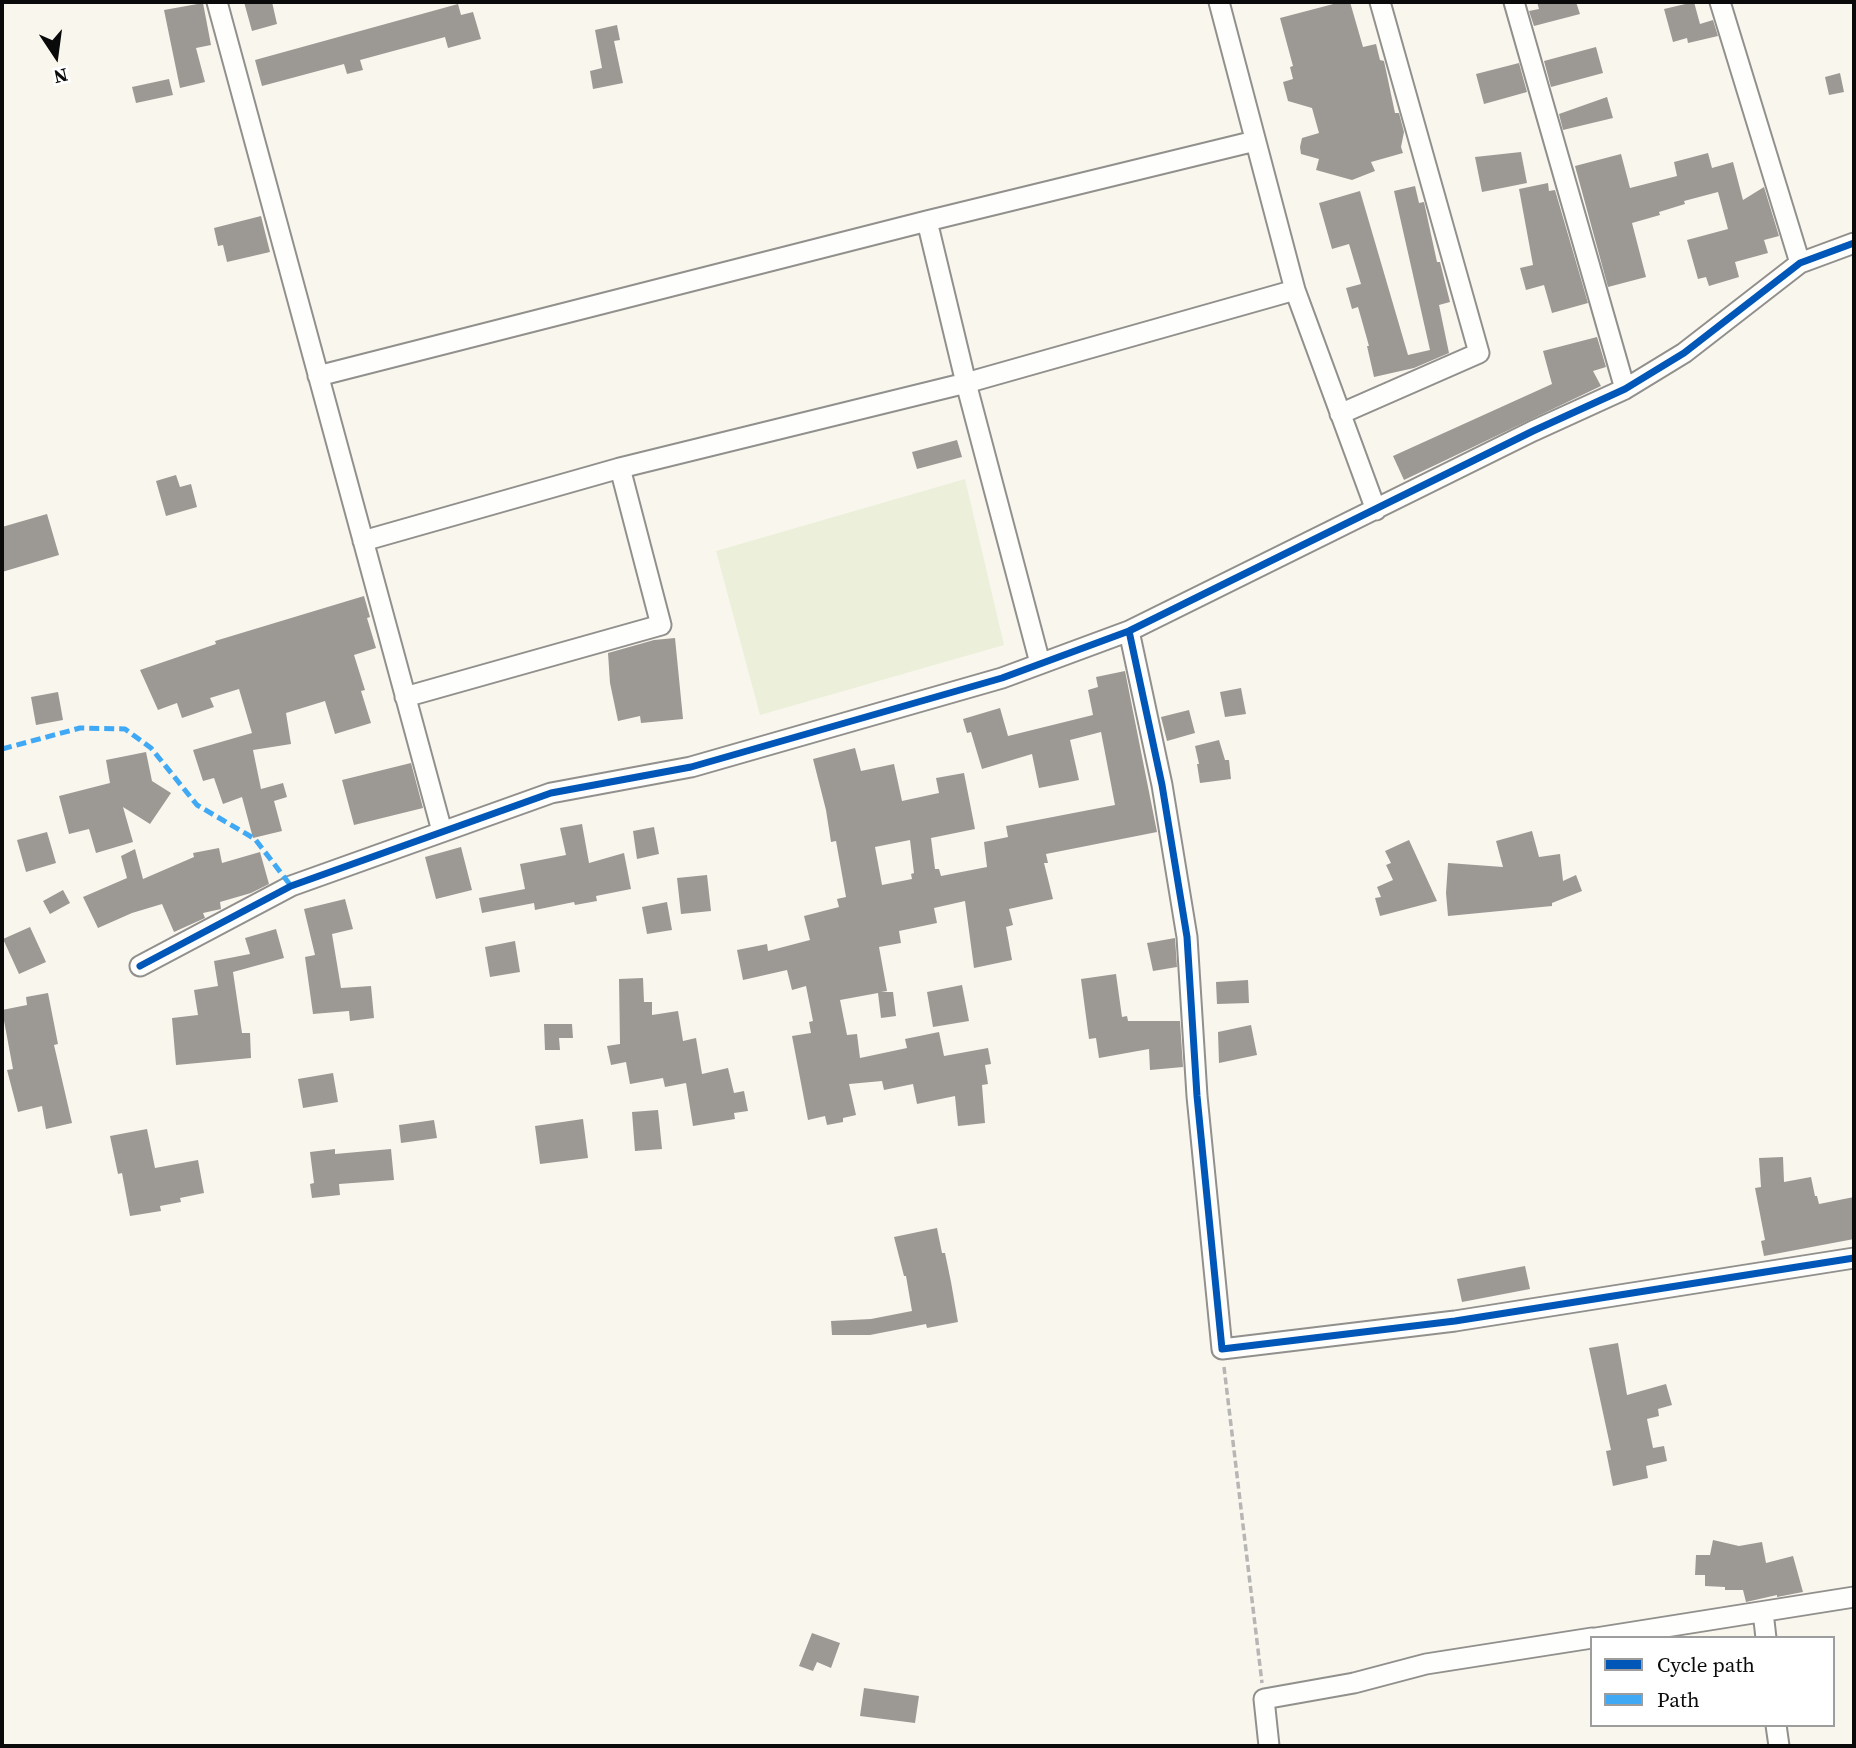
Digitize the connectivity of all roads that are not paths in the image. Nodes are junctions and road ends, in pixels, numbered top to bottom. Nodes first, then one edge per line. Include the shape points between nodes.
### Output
1 (217, 2) edge
2 (1380, 2) edge
3 (1514, 2) edge
4 (1720, 2) edge
5 (1222, 3) edge
6 (1255, 141) junction
7 (927, 220) junction
8 (1854, 243) edge
9 (1800, 263) junction
10 (1295, 290) junction
11 (318, 376) junction
12 (965, 383) junction
13 (1625, 389) junction
14 (1340, 414) junction
15 (620, 468) junction
16 (1376, 510) junction
17 (363, 541) junction
18 (1129, 631) junction
19 (1040, 663) junction
20 (405, 697) junction
21 (442, 831) junction
22 (140, 966) dead end
23 (1854, 1258) edge
24 (1854, 1597) edge
25 (1763, 1612) junction
26 (1607, 1636) edge
27 (1766, 1636) edge
28 (1590, 1639) edge
29 (1776, 1727) edge
30 (1269, 1746) edge
31 (1779, 1746) edge

1 - 11 street
2 - 14 street via 1479,353
3 - 13 street
4 - 9 street
5 - 6 street
6 - 7 street
6 - 10 street
7 - 11 street
7 - 12 street
8 - 9 street
9 - 13 street via 1684,353
10 - 12 street
10 - 14 street
11 - 17 street
12 - 15 street
12 - 19 street
13 - 16 street
14 - 16 street
15 - 17 street
15 - 20 street via 661,625
16 - 18 street
17 - 20 street
18 - 19 street
18 - 23 street via 1162,785 1187,937 1222,1349 1455,1321
19 - 21 street via 1002,678 691,767 551,793
20 - 21 street
21 - 22 street via 291,886
24 - 25 street
25 - 26 street
25 - 27 street
28 - 30 street via 1426,1664 1264,1699
29 - 31 street

